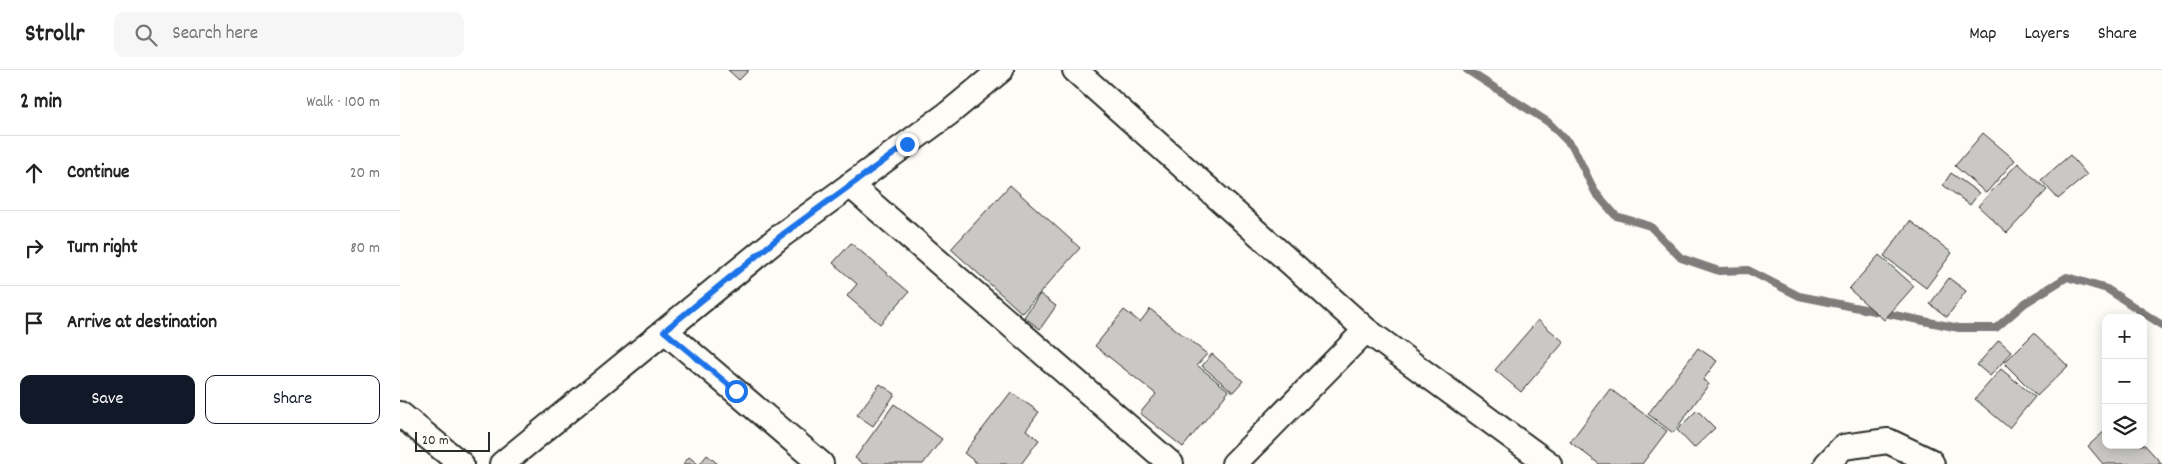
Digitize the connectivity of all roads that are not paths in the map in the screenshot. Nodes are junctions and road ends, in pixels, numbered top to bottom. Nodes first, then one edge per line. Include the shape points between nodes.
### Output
1 (1001, 70) edge
2 (1075, 70) edge
3 (850, 185) junction
4 (1366, 330) junction
5 (664, 331) junction
6 (400, 414) edge
7 (461, 464) edge
8 (502, 464) edge
9 (821, 464) edge
10 (1171, 464) edge
11 (1234, 464) edge
12 (1549, 464) edge
13 (1827, 464) edge
14 (1932, 464) edge

1 - 3 street via 949,113
2 - 4 street
3 - 5 street via 782,235
3 - 10 street
4 - 11 street
4 - 12 street
5 - 8 street
5 - 9 street
6 - 7 street
13 - 14 street via 1843,447 1888,440

